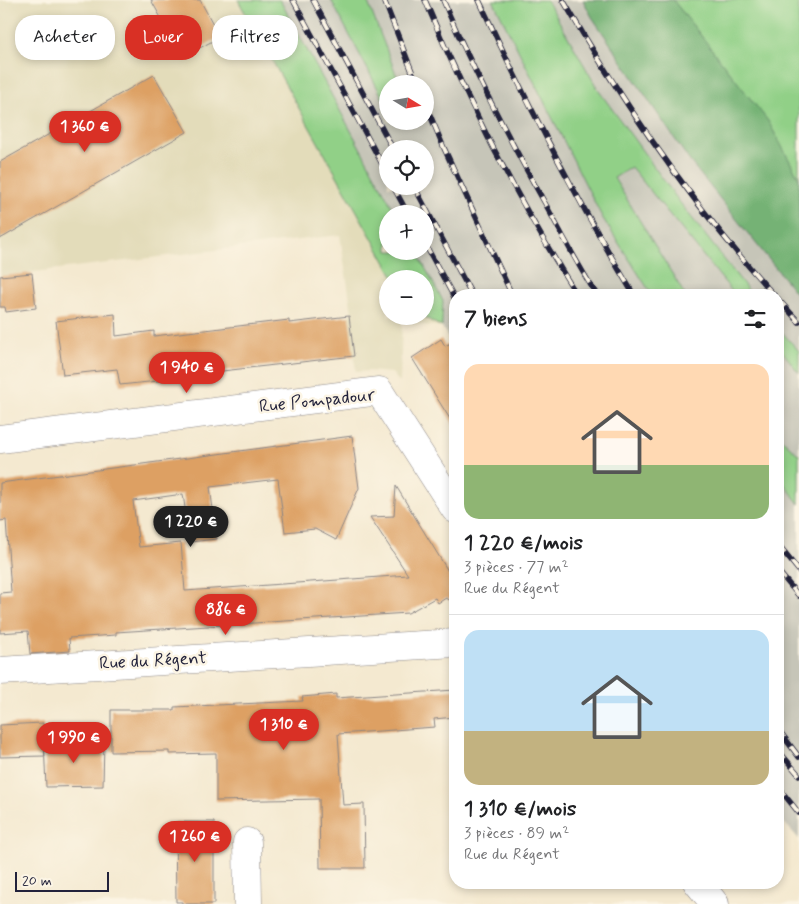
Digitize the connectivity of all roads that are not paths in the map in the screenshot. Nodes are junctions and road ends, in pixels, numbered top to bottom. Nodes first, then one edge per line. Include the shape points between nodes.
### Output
1 (0, 440) edge
2 (449, 500) edge
3 (449, 643) edge
4 (0, 670) edge
5 (247, 842) dead end
6 (703, 889) edge
7 (248, 904) edge
8 (715, 904) edge

1 - 2 street, Rue Pompadour via 379,391
3 - 4 street, Rue du Régent
5 - 7 street
6 - 8 street

